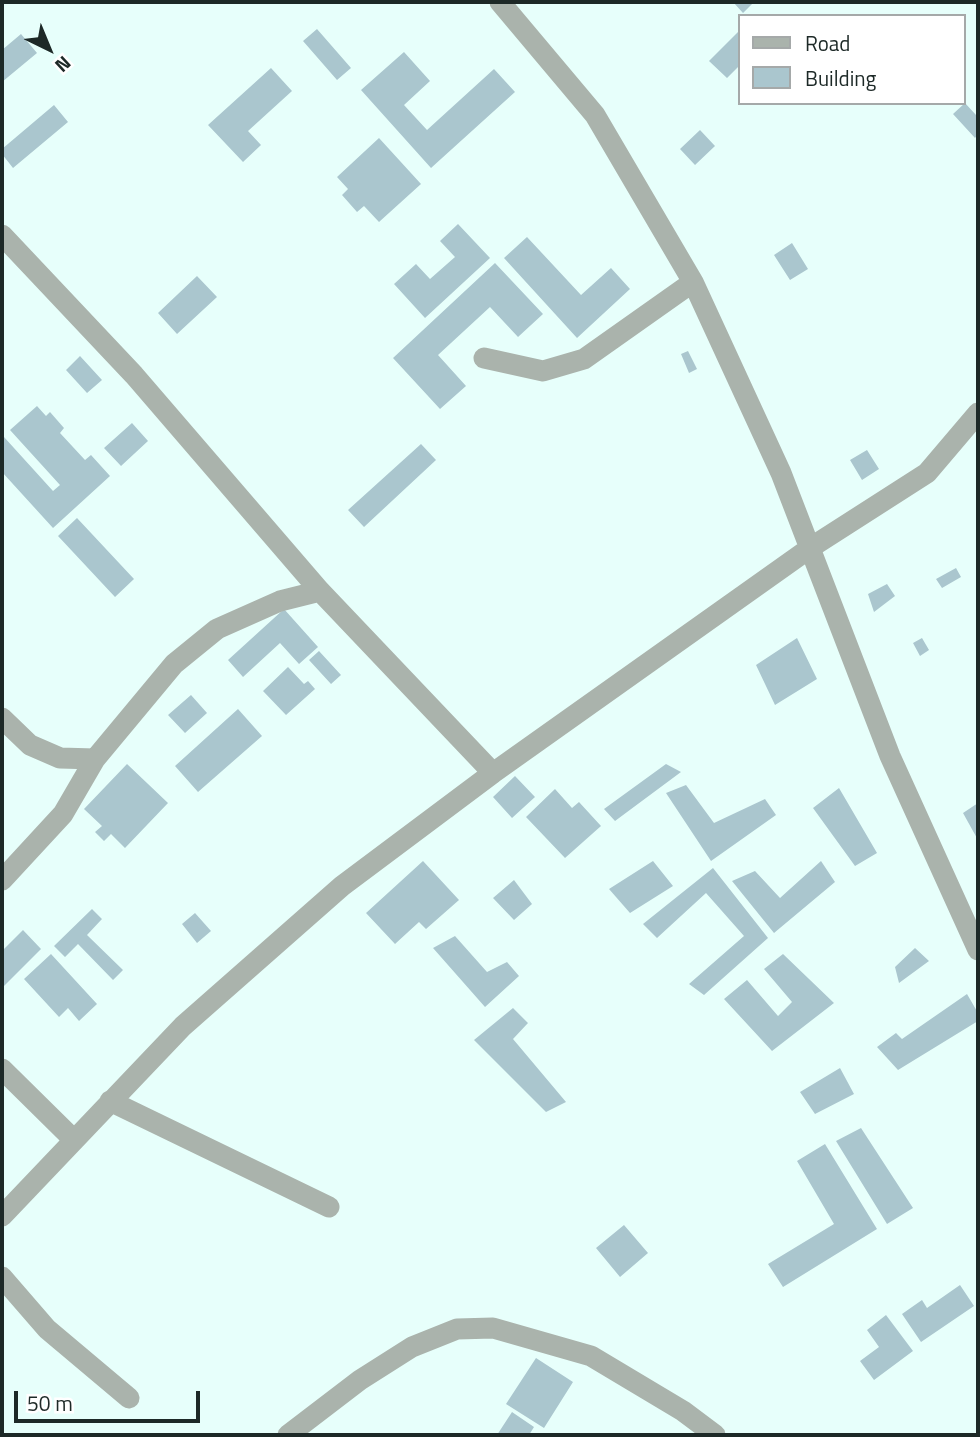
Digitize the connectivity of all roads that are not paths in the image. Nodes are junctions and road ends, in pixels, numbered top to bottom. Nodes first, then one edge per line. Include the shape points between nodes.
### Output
1 (500, 2) edge
2 (2, 235) edge
3 (693, 282) junction
4 (484, 358) dead end
5 (978, 413) edge
6 (810, 548) junction
7 (320, 591) junction
8 (2, 718) edge
9 (95, 759) junction
10 (494, 773) junction
11 (2, 880) edge
12 (978, 950) edge
13 (2, 1069) edge
14 (110, 1101) junction
15 (73, 1139) junction
16 (329, 1207) dead end
17 (2, 1216) edge
18 (2, 1277) edge
19 (129, 1398) dead end
20 (288, 1435) edge
21 (715, 1435) edge

1 - 3 street via 595,115
2 - 7 street via 134,375
3 - 4 street via 584,359 543,372
3 - 6 street via 781,473
5 - 6 street via 927,472
6 - 10 street
6 - 12 street via 890,756
7 - 9 street via 280,601 217,629 174,664
7 - 10 street
8 - 9 street via 30,745 60,758
9 - 11 street via 63,814
10 - 14 street via 342,886 183,1027
13 - 15 street
14 - 15 street
14 - 16 street
15 - 17 street
18 - 19 street via 47,1329
20 - 21 street via 412,1347 457,1329 493,1328 591,1356

